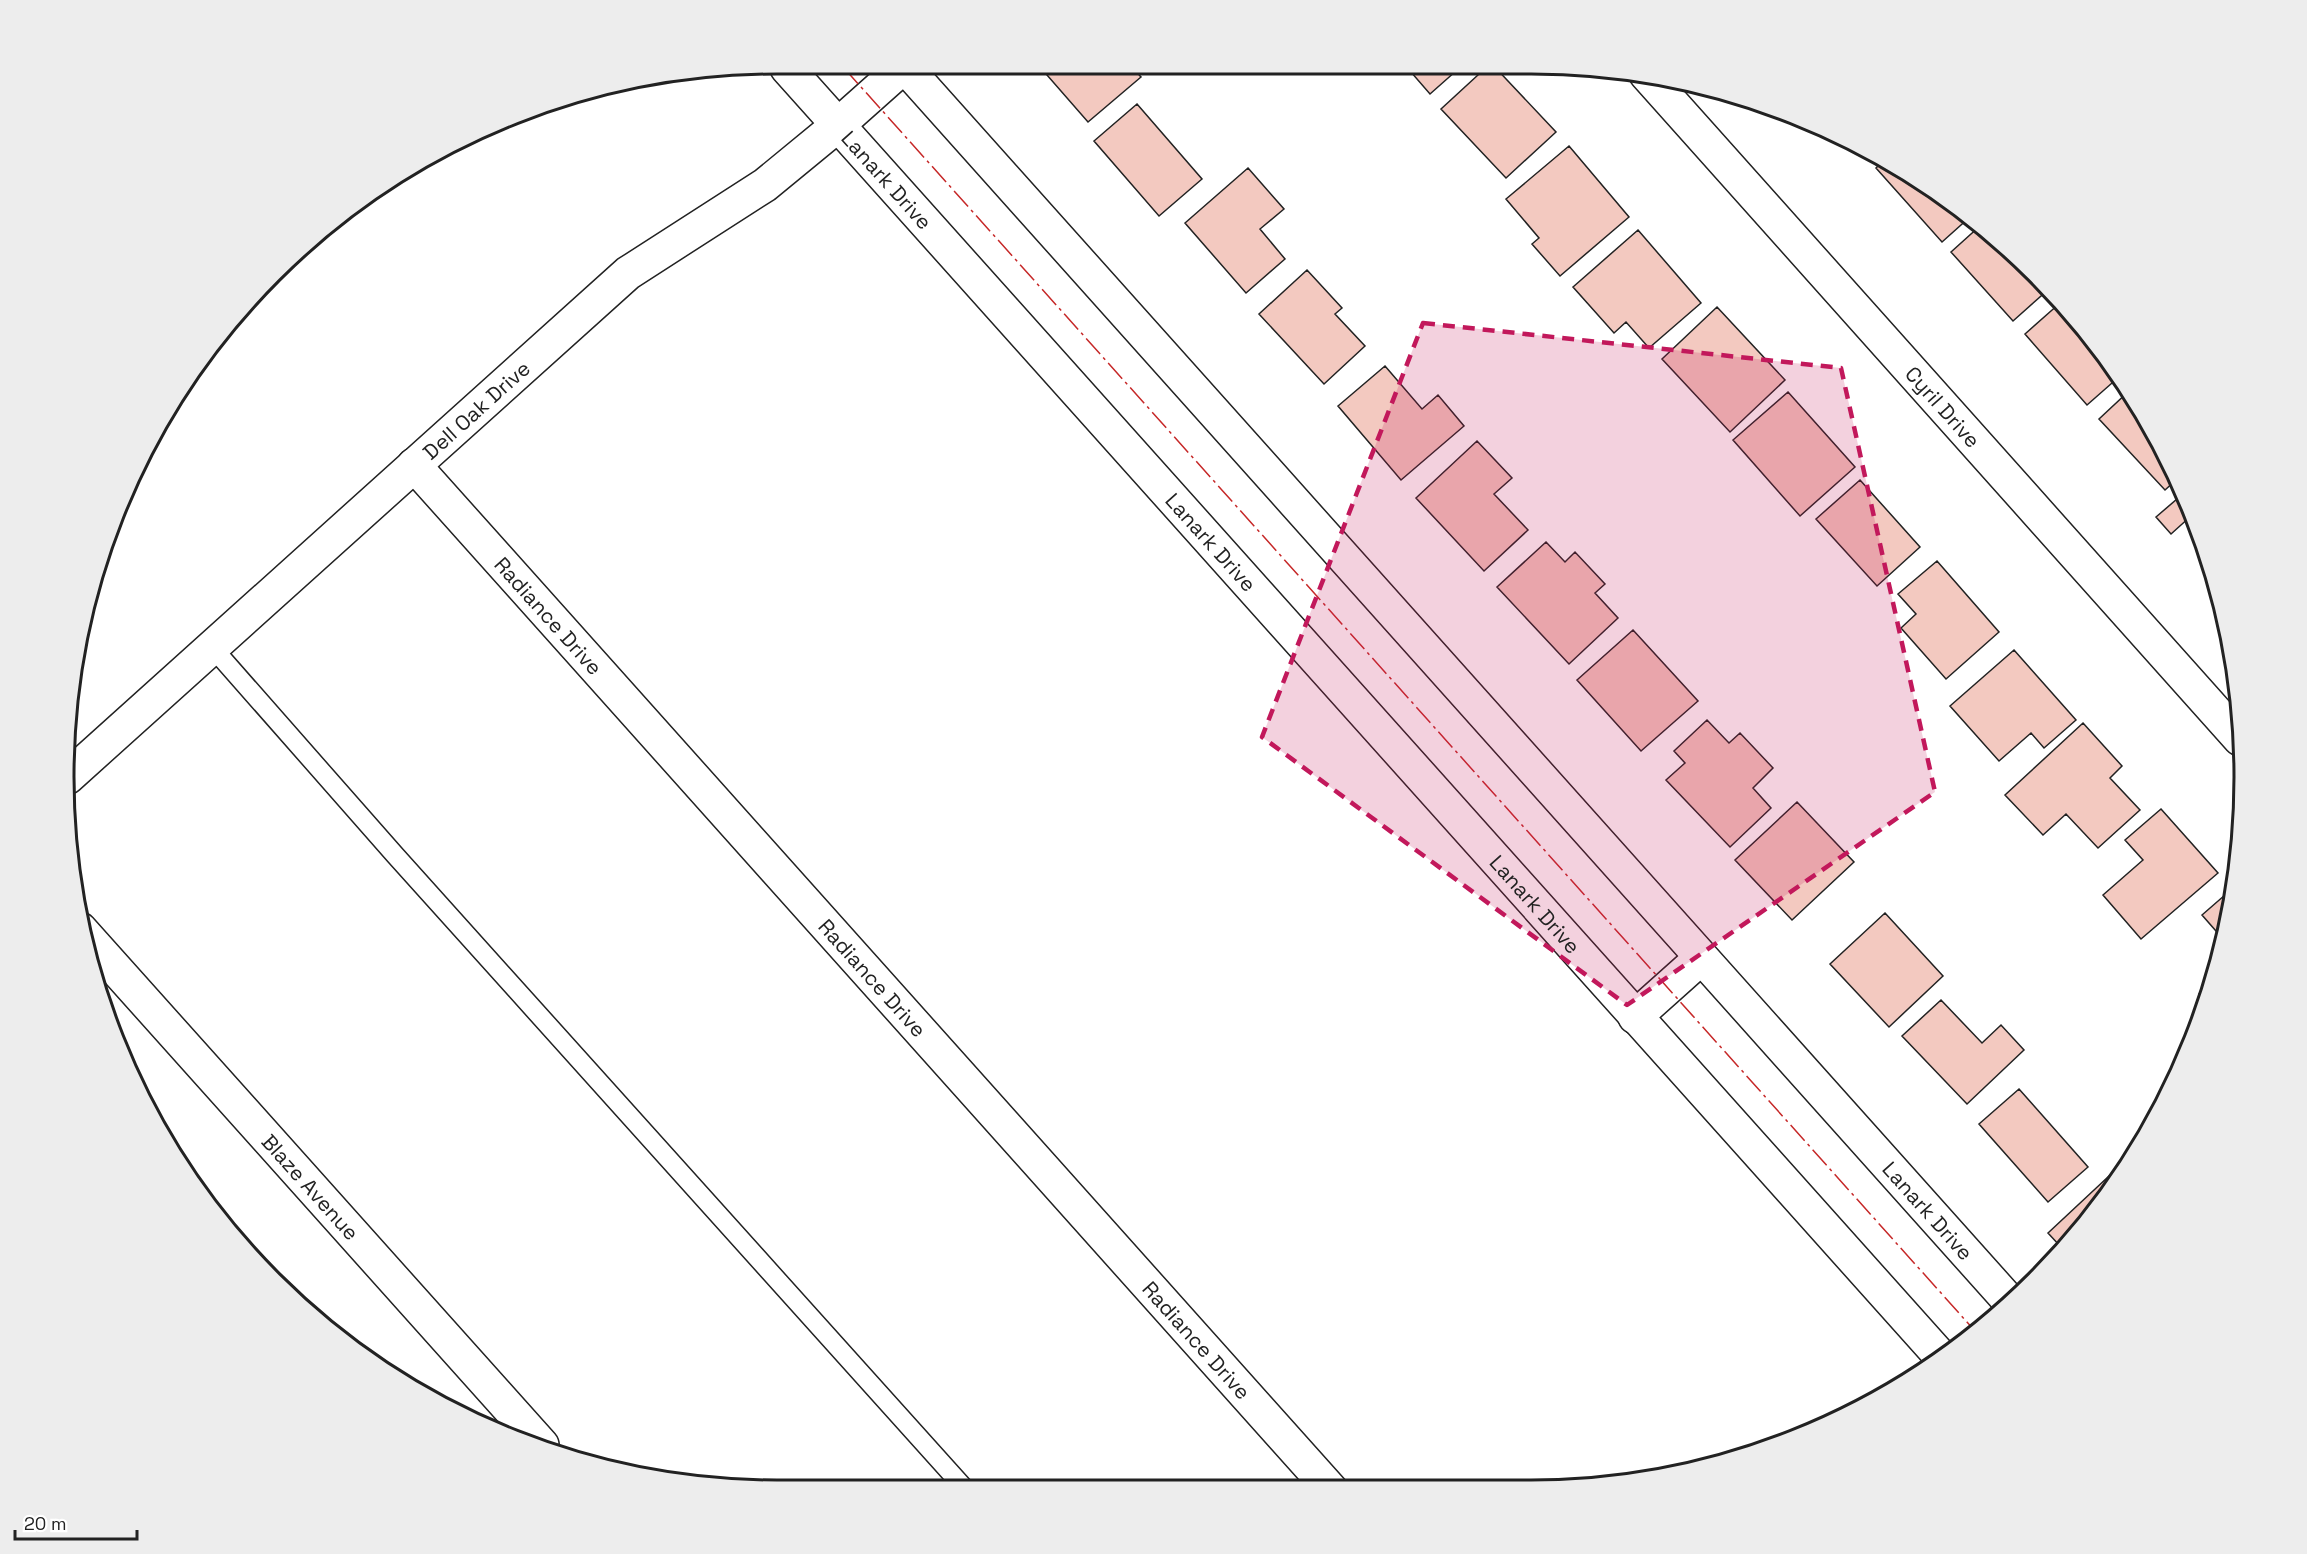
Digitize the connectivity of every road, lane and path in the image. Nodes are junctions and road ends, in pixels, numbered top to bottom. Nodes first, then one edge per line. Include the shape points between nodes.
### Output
1 (792, 74) edge
2 (897, 74) edge
3 (909, 74) edge
4 (1656, 85) edge
5 (838, 125) junction
6 (414, 465) junction
7 (212, 647) junction
8 (2232, 730) edge
9 (74, 771) edge
10 (93, 943) edge
11 (1701, 958) junction
12 (1635, 1017) junction
13 (2004, 1296) edge
14 (1936, 1351) edge
15 (535, 1437) edge
16 (957, 1480) edge
17 (1322, 1480) edge

1 - 5 street, Lanark Drive
2 - 5 street, Dell Oak Drive
3 - 11 street, Lanark Drive
4 - 8 street, Cyril Drive
5 - 6 street, Dell Oak Drive via 765,185 628,273
5 - 12 street, Lanark Drive
6 - 7 street, Dell Oak Drive
6 - 17 street, Radiance Drive
7 - 9 street, Dell Oak Drive
7 - 16 lane via 402,864
10 - 15 street, Blaze Avenue
11 - 12 street
11 - 13 street, Lanark Drive
12 - 14 street, Lanark Drive

